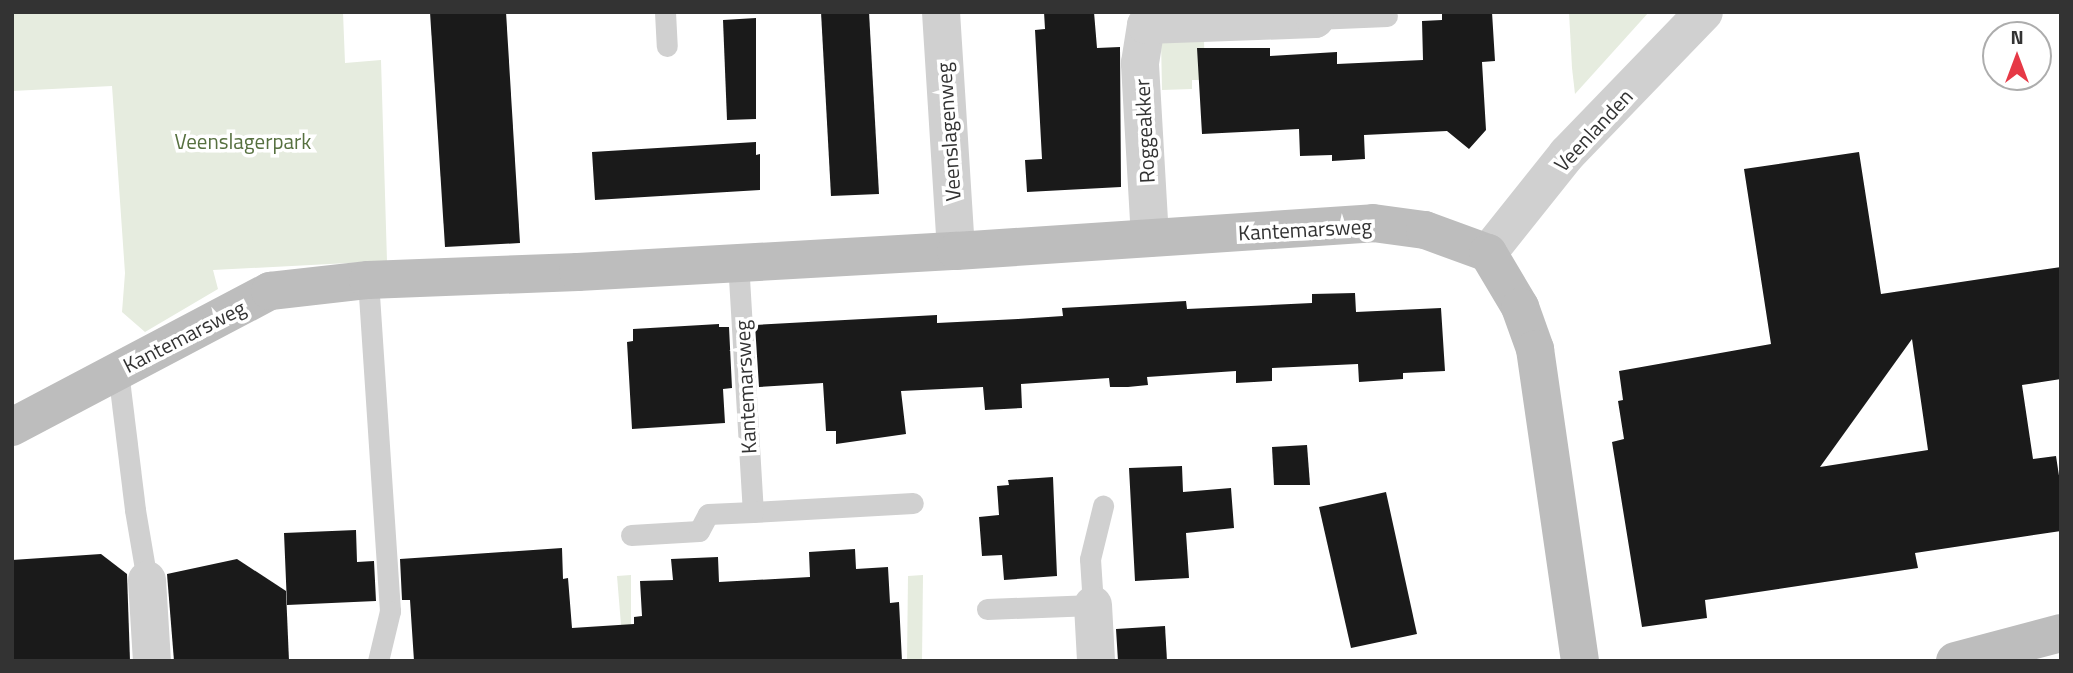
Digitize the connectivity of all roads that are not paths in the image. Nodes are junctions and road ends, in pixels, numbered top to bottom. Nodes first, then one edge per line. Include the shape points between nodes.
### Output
1 (665, 12) edge
2 (940, 12) edge
3 (1703, 12) edge
4 (1314, 15) edge
5 (1387, 16) dead end
6 (1146, 19) edge
7 (667, 46) dead end
8 (1150, 238) junction
9 (956, 251) junction
10 (1488, 253) junction
11 (738, 261) junction
12 (368, 280) junction
13 (118, 370) junction
14 (12, 428) edge
15 (913, 503) dead end
16 (1103, 506) dead end
17 (752, 512) junction
18 (631, 535) dead end
19 (147, 580) joint
20 (1093, 605) junction
21 (987, 609) dead end
22 (2061, 633) edge
23 (152, 661) edge
24 (378, 661) edge
25 (1096, 661) edge
26 (1580, 661) edge
27 (1955, 661) edge

1 - 7 lane
2 - 9 street, Veenslagenweg
3 - 10 street, Veenlanden via 1567,154
4 - 5 lane, Roggeakker
4 - 6 street, Roggeakker
6 - 8 street, Roggeakker via 1140,63
8 - 9 street, Kantemarsweg
8 - 10 street, Kantemarsweg via 1373,223 1425,230
9 - 11 street, Kantemarsweg
10 - 26 street via 1520,307 1535,349
11 - 12 street, Kantemarsweg
11 - 17 lane, Kantemarsweg
12 - 13 street, Kantemarsweg via 270,292
12 - 24 lane via 390,611
13 - 14 street, Kantemarsweg
13 - 19 lane
15 - 17 lane
16 - 20 lane via 1090,559
17 - 18 lane via 708,514 699,531
19 - 23 street
20 - 21 lane
20 - 25 street
22 - 27 street

